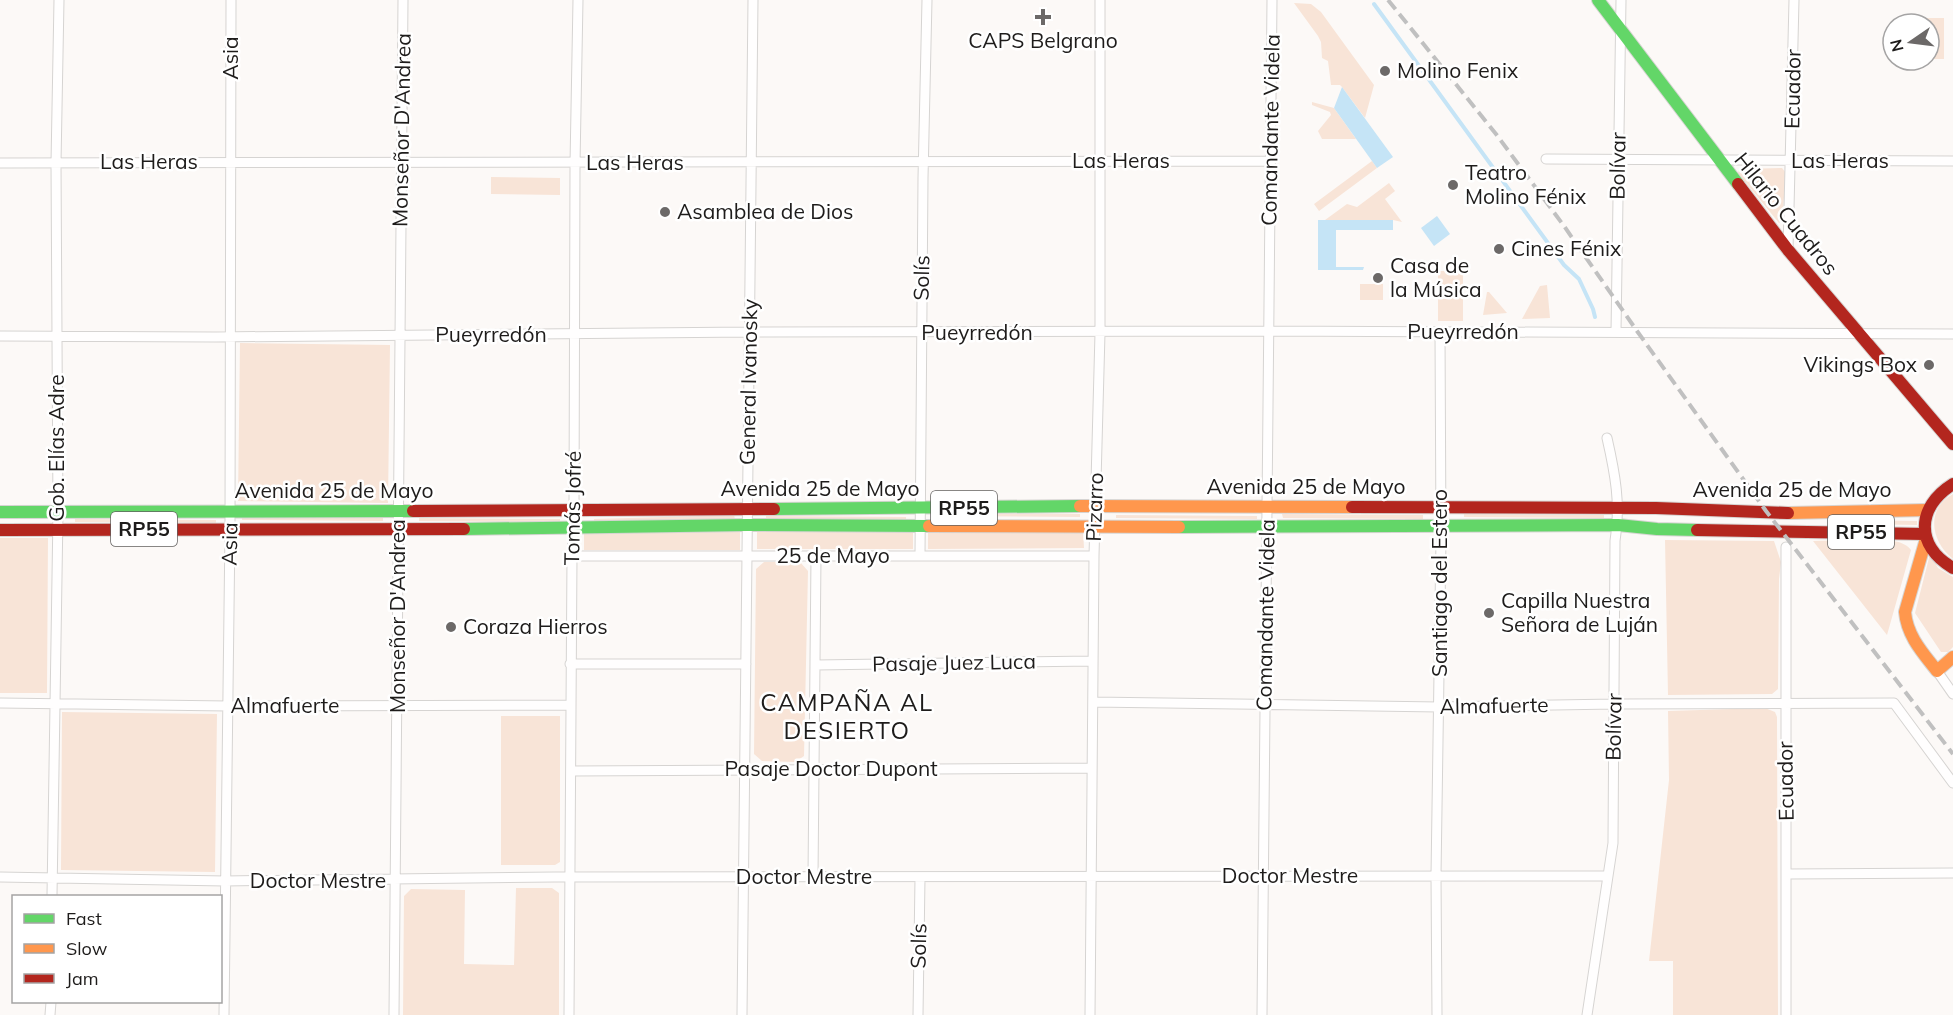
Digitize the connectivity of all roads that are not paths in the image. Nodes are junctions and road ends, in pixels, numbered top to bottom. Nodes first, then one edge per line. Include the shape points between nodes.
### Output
1 (59, 0) edge
2 (231, 0) edge
3 (403, 0) edge
4 (578, 0) edge
5 (753, 0) edge
6 (927, 0) edge
7 (1100, 0) edge
8 (1272, 0) edge
9 (1598, 0) edge
10 (1621, 0) edge
11 (1794, 0) edge
12 (1621, 29) junction
13 (1546, 159) dead end
14 (1618, 160) junction
15 (1101, 161) junction
16 (1270, 161) junction
17 (1719, 161) junction
18 (1792, 161) junction
19 (1953, 161) edge
20 (231, 162) junction
21 (924, 162) junction
22 (0, 163) edge
23 (56, 163) junction
24 (751, 163) junction
25 (402, 164) junction
26 (575, 164) junction
27 (1788, 250) junction
28 (1269, 331) junction
29 (749, 332) junction
30 (1440, 332) junction
31 (1616, 332) junction
32 (922, 333) junction
33 (1100, 333) junction
34 (1859, 334) junction
35 (1953, 334) edge
36 (574, 335) junction
37 (0, 336) edge
38 (56, 336) junction
39 (400, 336) junction
40 (229, 337) junction
41 (1607, 438) dead end
42 (1953, 444) edge
43 (1953, 484) edge
44 (1096, 506) junction
45 (1267, 507) junction
46 (747, 508) junction
47 (920, 508) junction
48 (1440, 508) junction
49 (1618, 508) junction
50 (230, 510) junction
51 (1927, 510) junction
52 (399, 511) junction
53 (574, 511) junction
54 (0, 512) edge
55 (58, 513) junction
56 (747, 525) junction
57 (920, 525) junction
58 (1440, 525) junction
59 (1618, 525) junction
60 (1096, 526) junction
61 (1267, 526) junction
62 (58, 529) junction
63 (230, 529) junction
64 (399, 529) junction
65 (0, 530) edge
66 (573, 530) junction
67 (1925, 536) junction
68 (1786, 547) dead end
69 (572, 556) junction
70 (747, 556) junction
71 (816, 556) junction
72 (920, 556) junction
73 (1094, 556) junction
74 (1953, 568) edge
75 (1953, 657) edge
76 (1093, 661) junction
77 (570, 664) junction
78 (746, 664) junction
79 (816, 665) junction
80 (1936, 671) junction
81 (1953, 694) edge
82 (0, 702) edge
83 (1093, 702) junction
84 (55, 703) junction
85 (1265, 704) junction
86 (1615, 704) junction
87 (1785, 704) junction
88 (571, 705) junction
89 (228, 706) junction
90 (398, 706) junction
91 (1439, 707) junction
92 (1092, 768) junction
93 (745, 769) junction
94 (814, 769) junction
95 (571, 771) junction
96 (1953, 783) edge
97 (1953, 873) edge
98 (1787, 874) junction
99 (1264, 876) junction
100 (1436, 876) junction
101 (1608, 876) junction
102 (0, 877) edge
103 (52, 877) junction
104 (744, 877) junction
105 (813, 877) junction
106 (1091, 877) junction
107 (569, 878) junction
108 (920, 878) junction
109 (395, 880) junction
110 (225, 881) junction
111 (52, 895) edge
112 (224, 1015) edge
113 (394, 1015) edge
114 (569, 1015) edge
115 (742, 1015) edge
116 (918, 1015) edge
117 (1090, 1015) edge
118 (1262, 1015) edge
119 (1437, 1015) edge
120 (1587, 1015) edge
121 (1786, 1015) edge

1 - 23 street, Gob. Elías Adre
2 - 20 street, Asia
3 - 25 street, Monseñor D'Andrea
4 - 26 street, Tomás Jofré
5 - 24 street, General Ivanosky
6 - 21 street, Solís
7 - 15 street, Pizarro
8 - 16 street, Comandante Videla
9 - 12 main road, Hilario Cuadros
10 - 12 street, Bolívar
11 - 18 street, Ecuador
12 - 14 street, Bolívar
12 - 17 main road, Hilario Cuadros
13 - 14 street, Las Heras
14 - 17 street, Las Heras
14 - 31 street, Bolívar
15 - 16 street, Las Heras
15 - 21 street, Las Heras
15 - 33 street, Pizarro
16 - 28 street, Comandante Videla
17 - 18 street, Las Heras
17 - 27 main road, Hilario Cuadros
18 - 19 street, Las Heras
18 - 27 street, Ecuador
20 - 23 street, Las Heras
20 - 25 street, Las Heras
20 - 40 street, Asia
21 - 24 street, Las Heras
21 - 32 street, Solís
22 - 23 street, Las Heras
23 - 38 street, Gob. Elías Adre
24 - 26 street, Las Heras
24 - 29 street, General Ivanosky
25 - 26 street, Las Heras
25 - 39 street, Monseñor D'Andrea
26 - 36 street, Tomás Jofré
27 - 34 main road, Hilario Cuadros
28 - 30 street, Pueyrredón
28 - 33 street, Pueyrredón
28 - 45 street, Comandante Videla
29 - 32 street, Pueyrredón
29 - 36 street, Pueyrredón
29 - 46 street, General Ivanosky
30 - 31 street, Pueyrredón
30 - 48 street, Santiago del Estero
31 - 34 street, Pueyrredón
32 - 33 street, Pueyrredón
32 - 47 street, Solís
33 - 44 street, Pizarro
34 - 35 street, Pueyrredón
34 - 42 main road, Hilario Cuadros
36 - 39 street, Pueyrredón
36 - 53 street, Tomás Jofré
37 - 38 street, Pueyrredón
38 - 40 street, Pueyrredón
38 - 55 street, Gob. Elías Adre
39 - 40 street, Pueyrredón
39 - 52 street, Monseñor D'Andrea
40 - 50 street, Asia
41 - 49 street, Bolívar via 1618,486
43 - 51 main road via 1939,492
44 - 45 main road, Avenida 25 de Mayo / RP55
44 - 47 main road, Avenida 25 de Mayo / RP55
44 - 60 street, Pizarro
45 - 48 main road, Avenida 25 de Mayo / RP55
45 - 61 street, Comandante Videla
46 - 47 main road, Avenida 25 de Mayo / RP55
46 - 53 main road, Avenida 25 de Mayo / RP55
46 - 56 street, General Ivanosky
47 - 57 street, Solís
48 - 49 main road, Avenida 25 de Mayo / RP55
48 - 58 street, Santiago del Estero
49 - 51 main road, Avenida 25 de Mayo / RP55 via 1793,513
49 - 59 street, Bolívar
50 - 52 main road, Avenida 25 de Mayo / RP55
50 - 55 main road, Avenida 25 de Mayo / RP55
50 - 63 street, Asia
51 - 67 main road, RP55
52 - 53 main road, Avenida 25 de Mayo / RP55
52 - 64 street, Monseñor D'Andrea
53 - 66 street, Tomás Jofré
54 - 55 main road, Avenida 25 de Mayo / RP55
55 - 62 street, Gob. Elías Adre
56 - 57 main road, Avenida 25 de Mayo / RP55
56 - 66 main road, Avenida 25 de Mayo / RP55
56 - 70 street, General Ivanosky
57 - 60 main road, Avenida 25 de Mayo / RP55
57 - 72 street, Solís
58 - 59 main road, Avenida 25 de Mayo / RP55
58 - 61 main road, Avenida 25 de Mayo / RP55
58 - 91 street, Santiago del Estero
59 - 67 main road, Avenida 25 de Mayo / RP55
59 - 86 street, Bolívar
60 - 61 main road, Avenida 25 de Mayo / RP55
60 - 73 street, Pizarro
61 - 85 street, Comandante Videla
62 - 63 main road, Avenida 25 de Mayo / RP55
62 - 65 main road, Avenida 25 de Mayo / RP55
62 - 84 street, Gob. Elías Adre
63 - 64 main road, Avenida 25 de Mayo / RP55
63 - 89 street, Asia
64 - 66 main road, Avenida 25 de Mayo / RP55
64 - 90 street, Monseñor D'Andrea
66 - 69 street, Tomás Jofré
67 - 74 main road via 1933,553
67 - 80 main road via 1905,620
68 - 87 street, Ecuador
69 - 70 street, 25 de Mayo
69 - 77 street, Tomás Jofré
70 - 71 street, 25 de Mayo
70 - 78 street, General Ivanosky
71 - 72 street, 25 de Mayo
71 - 79 street
72 - 73 street, 25 de Mayo
73 - 76 street, Pizarro
75 - 80 main road
76 - 79 street, Pasaje Juez Luca
76 - 83 street, Pizarro
77 - 78 street
77 - 88 street, Tomás Jofré
78 - 93 street, General Ivanosky
79 - 94 street
80 - 81 street
82 - 84 street, Almafuerte
83 - 85 street, Almafuerte
83 - 92 street, Pizarro
84 - 89 street, Almafuerte
84 - 103 street, Gob. Elías Adre
85 - 91 street, Almafuerte
85 - 99 street, Comandante Videla
86 - 87 street, Almafuerte
86 - 91 street, Almafuerte
86 - 101 street, Bolívar
87 - 96 street, Almafuerte via 1894,703
87 - 98 street, Ecuador
88 - 90 street, Almafuerte
88 - 95 street, Tomás Jofré
89 - 90 street, Almafuerte
89 - 110 street, Asia
90 - 109 street, Monseñor D'Andrea
91 - 100 street, Santiago del Estero
92 - 94 street, Pasaje Doctor Dupont
92 - 106 street, Pizarro
93 - 94 street, Pasaje Doctor Dupont
93 - 95 street, Pasaje Doctor Dupont
93 - 104 street, General Ivanosky
94 - 105 street
95 - 107 street, Tomás Jofré
97 - 98 street
98 - 121 street, Ecuador
99 - 100 street, Doctor Mestre
99 - 106 street, Doctor Mestre
99 - 118 street, Comandante Videla
100 - 101 street, Doctor Mestre
100 - 119 street, Santiago del Estero
101 - 120 street, Bolívar
102 - 103 street, Doctor Mestre
103 - 110 street, Doctor Mestre
103 - 111 street, Gob. Elías Adre
104 - 105 street, Doctor Mestre
104 - 107 street, Doctor Mestre
104 - 115 street, General Ivanosky
105 - 108 street, Doctor Mestre
106 - 108 street, Doctor Mestre
106 - 117 street, Pizarro
107 - 109 street, Doctor Mestre
107 - 114 street, Tomás Jofré
108 - 116 street, Solís
109 - 110 street, Doctor Mestre
109 - 113 street, Monseñor D'Andrea
110 - 112 street, Asia

